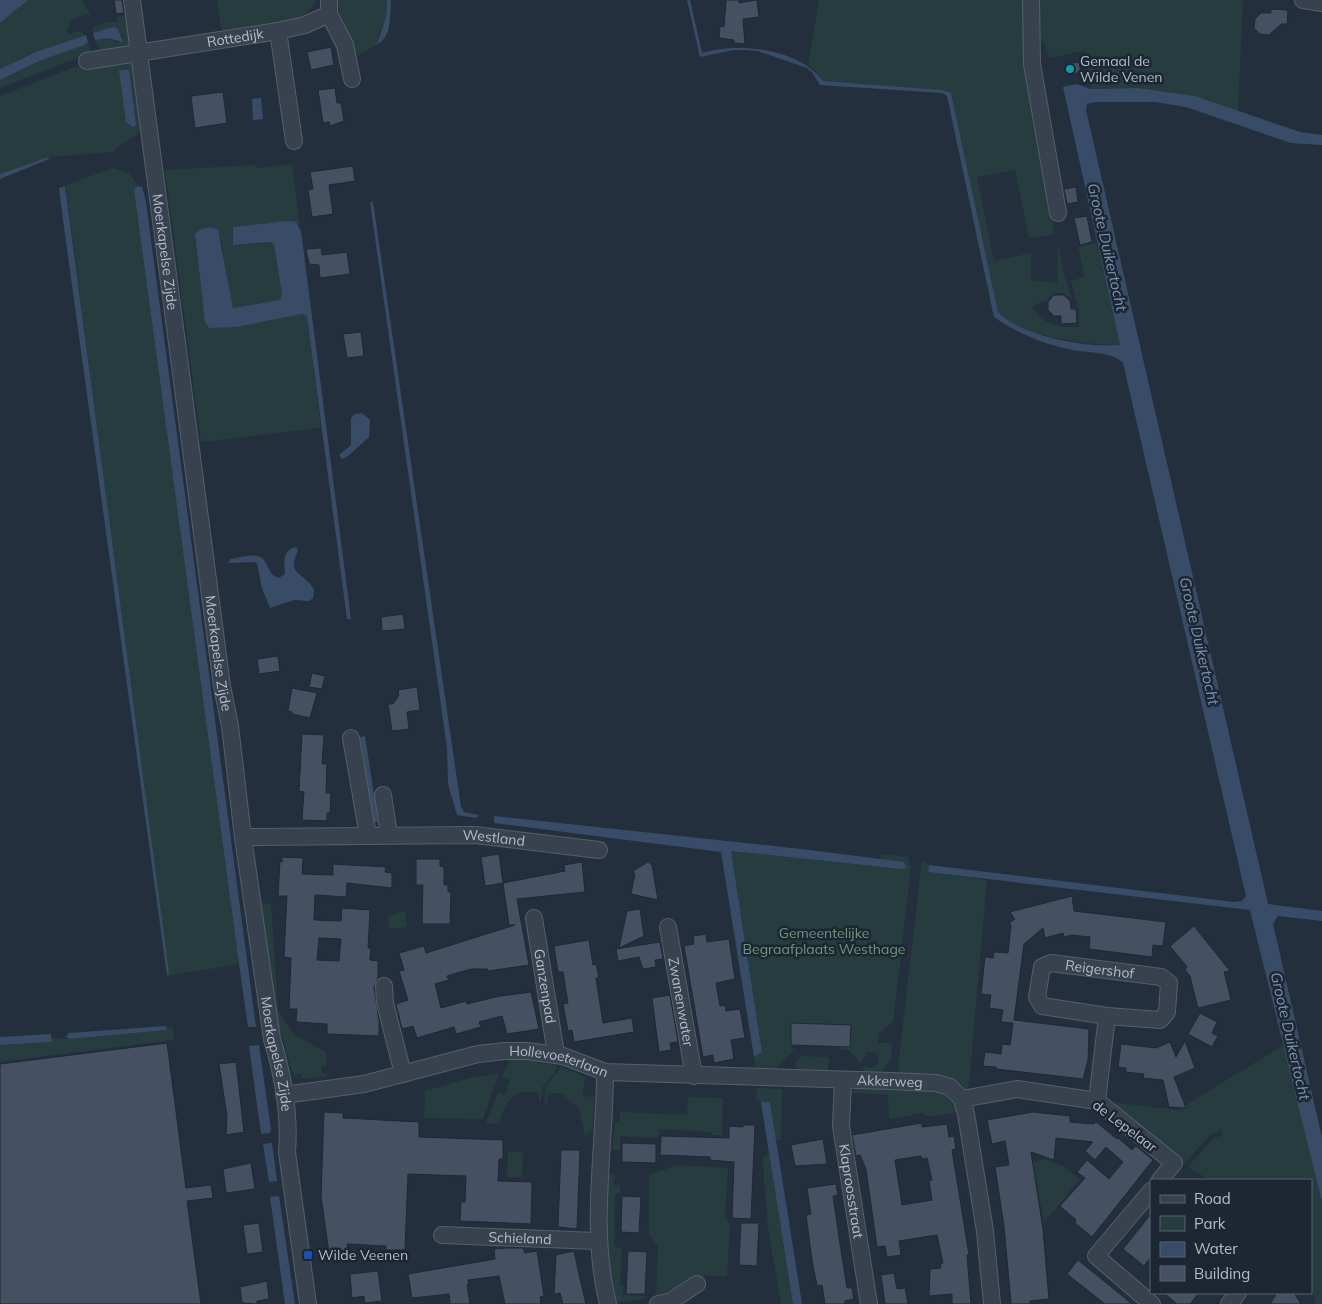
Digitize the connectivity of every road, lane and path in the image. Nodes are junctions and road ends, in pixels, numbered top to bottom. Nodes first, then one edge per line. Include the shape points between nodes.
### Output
1 (132, 0) edge
2 (1031, 0) edge
3 (329, 7) edge
4 (278, 31) junction
5 (140, 54) junction
6 (87, 61) dead end
7 (352, 79) dead end
8 (294, 141) dead end
9 (1058, 213) dead end
10 (351, 738) dead end
11 (384, 794) dead end
12 (368, 836) junction
13 (390, 836) junction
14 (243, 837) junction
15 (599, 850) dead end
16 (534, 918) dead end
17 (668, 927) dead end
18 (384, 986) dead end
19 (1107, 1016) junction
20 (556, 1054) junction
21 (605, 1072) junction
22 (403, 1074) junction
23 (694, 1076) junction
24 (843, 1080) junction
25 (284, 1095) junction
26 (962, 1099) junction
27 (1097, 1100) junction
28 (1161, 1179) edge
29 (1150, 1192) edge
30 (442, 1235) dead end
31 (597, 1241) junction
32 (697, 1284) dead end
33 (308, 1304) edge
34 (608, 1304) edge
35 (658, 1304) edge
36 (870, 1304) edge
37 (992, 1304) edge
38 (1152, 1304) edge

1 - 5 street, Moerkapelse Zijde
2 - 9 street via 1032,64
3 - 4 street, Rottedijk via 305,25
3 - 7 street, Rottedijk via 345,45
4 - 5 street, Rottedijk
4 - 8 street
5 - 6 street, Rottedijk
5 - 14 street, Moerkapelse Zijde
10 - 12 street
11 - 13 street
12 - 13 street, Westland
12 - 14 street, Westland
13 - 15 street, Westland via 475,835
14 - 25 street, Moerkapelse Zijde via 272,1038
16 - 20 street, Ganzenpad
17 - 23 street, Zwanenwater
18 - 22 street via 385,1003
19 - 19 street, Reigershof via 1160,1020 1167,1012 1169,983 1161,977 1051,963 1042,967 1037,997 1042,1006
19 - 27 street
20 - 21 street, Hollevoeterlaan
20 - 22 street, Hollevoeterlaan via 494,1052
21 - 23 street, Akkerweg
21 - 31 street, Hollevoeterlaan
22 - 25 street, Hollevoeterlaan via 364,1084
23 - 24 street, Akkerweg
24 - 26 street, Akkerweg via 936,1083 950,1087
24 - 36 street, Klaproosstraat via 842,1126
25 - 33 street, Moerkapelse Zijde via 287,1152
26 - 27 street, de Lepelaar via 1017,1089
26 - 37 street via 984,1231
27 - 28 street, de Lepelaar via 1174,1163
29 - 38 street via 1096,1256
30 - 31 street, Schieland
31 - 34 street, Hollevoeterlaan
32 - 35 street via 671,1301

